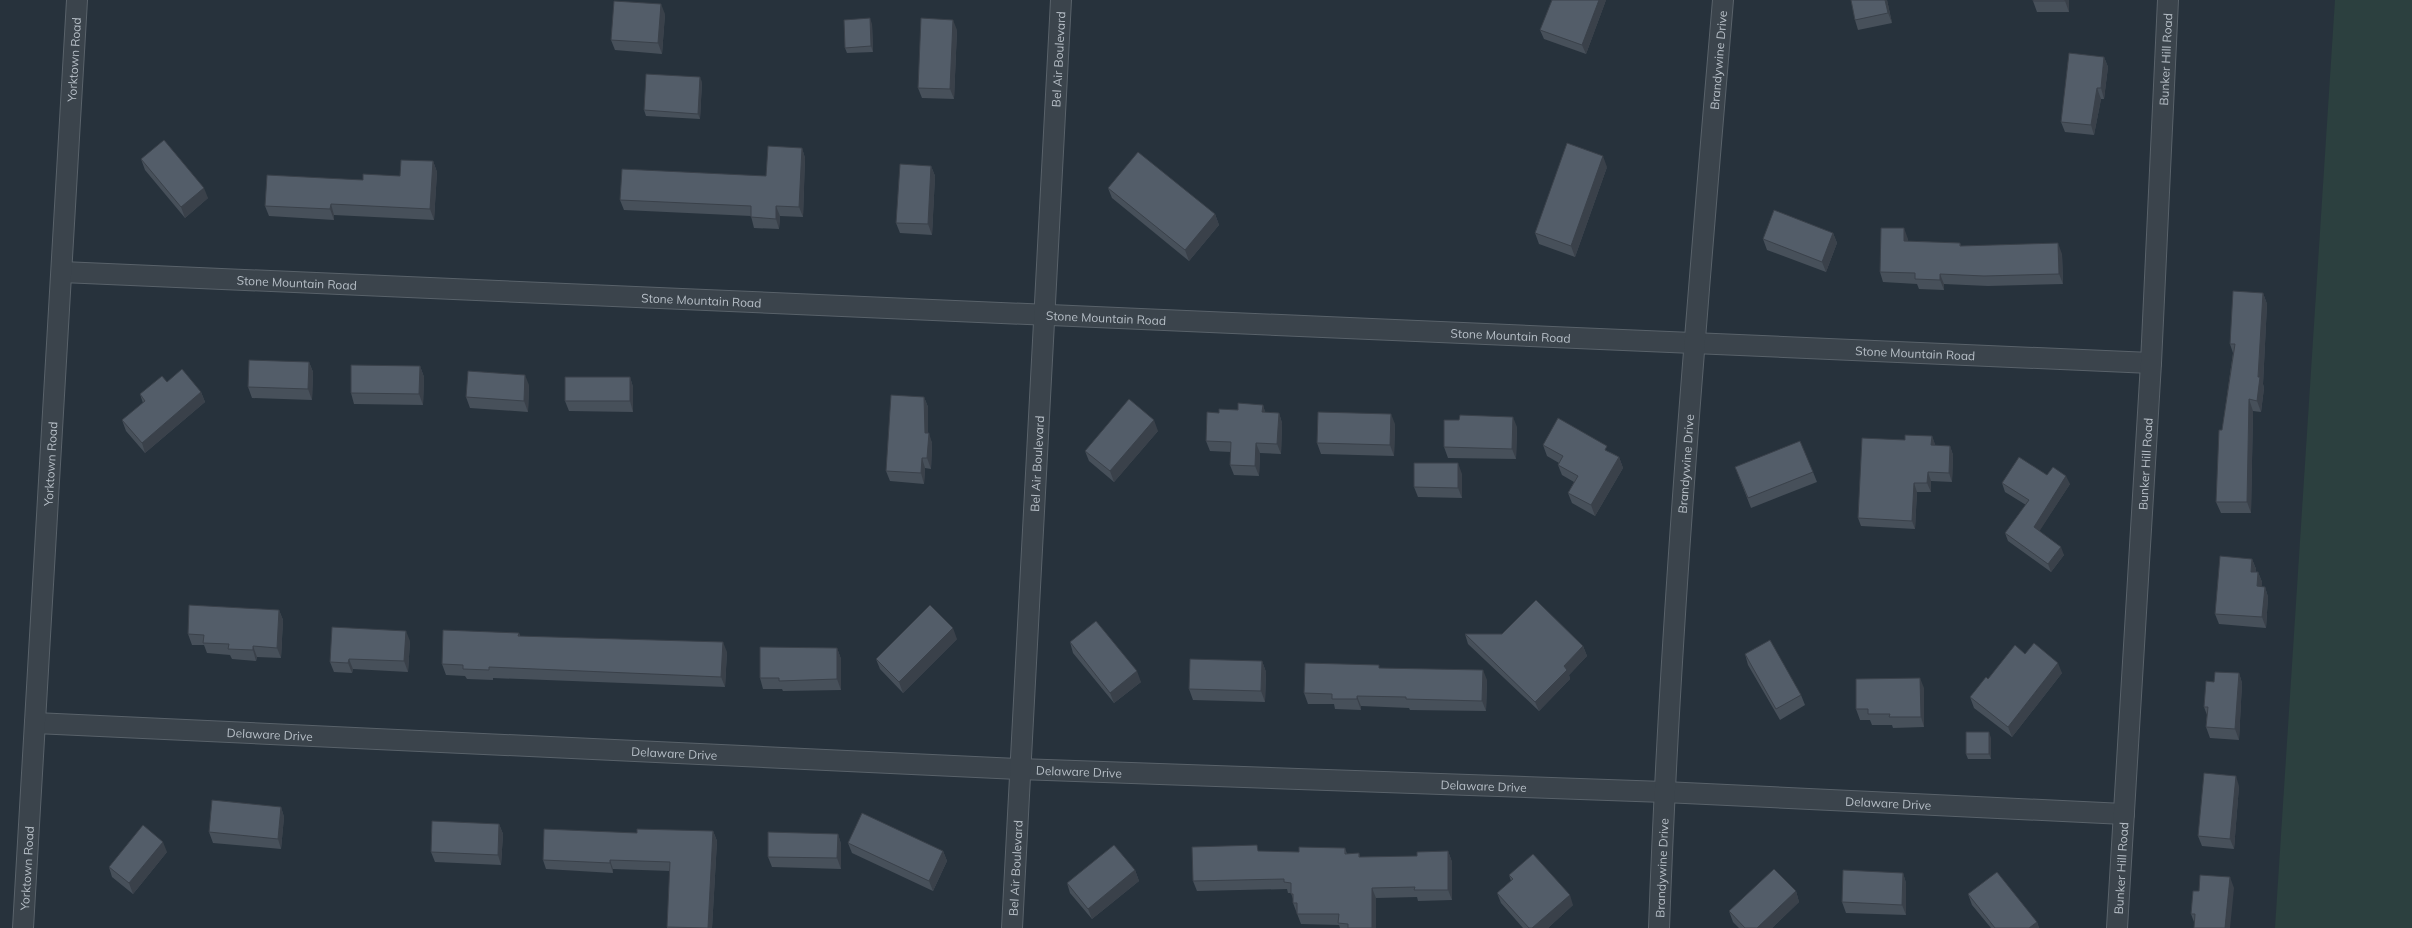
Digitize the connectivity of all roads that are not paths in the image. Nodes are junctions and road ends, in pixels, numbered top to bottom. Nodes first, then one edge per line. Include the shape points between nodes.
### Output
1 (78, 0) edge
2 (1062, 0) edge
3 (1723, 0) edge
4 (2168, 0) edge
5 (62, 272) junction
6 (1044, 315) junction
7 (1694, 343) junction
8 (2151, 363) junction
9 (36, 724) junction
10 (1018, 769) junction
11 (1664, 792) junction
12 (2124, 814) junction
13 (24, 928) edge
14 (1012, 928) edge
15 (1659, 928) edge
16 (2117, 928) edge

1 - 5 street, Yorktown Road
2 - 6 street, Bel Air Boulevard
3 - 7 street, Brandywine Drive
4 - 8 street, Bunker Hill Road
5 - 6 street, Stone Mountain Road
5 - 9 street, Yorktown Road
6 - 7 street, Stone Mountain Road
6 - 10 street, Bel Air Boulevard
7 - 8 street, Stone Mountain Road
7 - 11 street, Brandywine Drive
8 - 12 street, Bunker Hill Road
9 - 10 street, Delaware Drive
9 - 13 street, Yorktown Road
10 - 11 street, Delaware Drive
10 - 14 street, Bel Air Boulevard
11 - 12 street, Delaware Drive
11 - 15 street, Brandywine Drive
12 - 16 street, Bunker Hill Road

